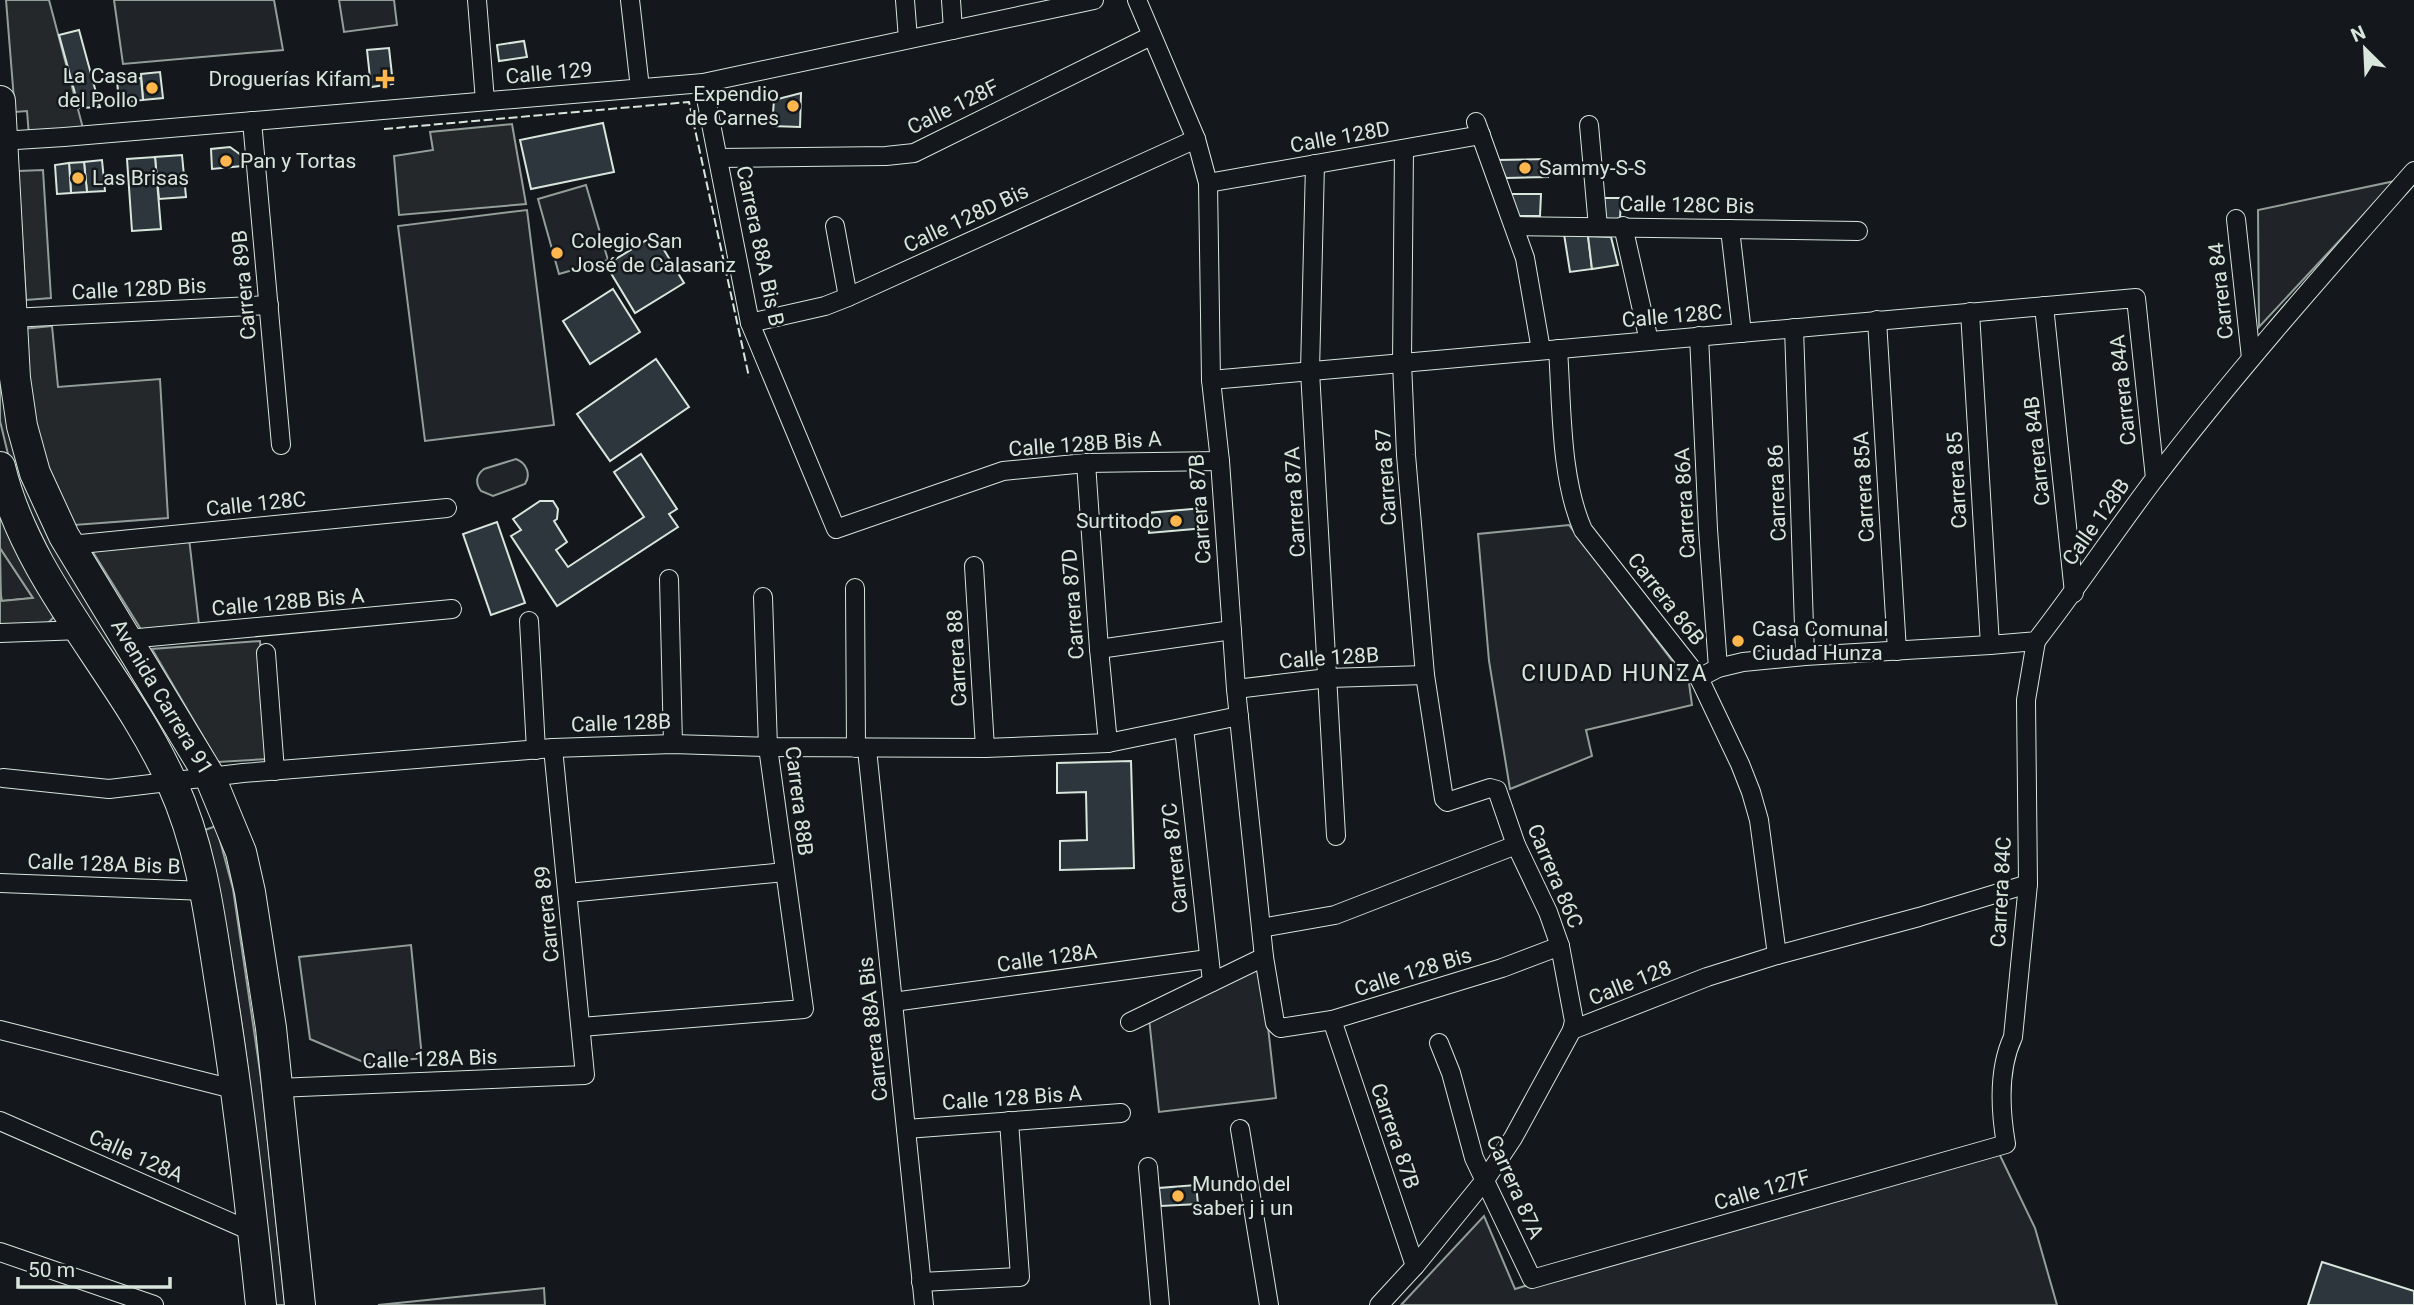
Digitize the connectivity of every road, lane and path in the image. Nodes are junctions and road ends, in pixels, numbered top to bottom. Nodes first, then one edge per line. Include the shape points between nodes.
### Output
1 (477, 0) edge
2 (630, 0) edge
3 (905, 0) edge
4 (951, 0) edge
5 (1094, 0) edge
6 (1137, 0) edge
7 (953, 30) junction
8 (1151, 36) junction
9 (908, 40) junction
10 (703, 83) junction
11 (640, 88) junction
12 (0, 101) edge
13 (485, 101) junction
14 (252, 121) junction
15 (1589, 125) dead end
16 (1478, 128) joint
17 (1196, 139) junction
18 (1, 141) edge
19 (1404, 149) junction
20 (718, 158) junction
21 (1315, 164) junction
22 (2414, 171) edge
23 (1208, 183) junction
24 (2236, 219) dead end
25 (835, 226) dead end
26 (1515, 226) junction
27 (1623, 226) junction
28 (1598, 227) junction
29 (1730, 229) junction
30 (1858, 231) dead end
31 (848, 298) junction
32 (2136, 298) joint
33 (269, 305) junction
34 (2044, 306) junction
35 (1970, 312) junction
36 (12, 318) junction
37 (1877, 320) junction
38 (750, 323) junction
39 (1794, 328) junction
40 (1742, 333) junction
41 (1699, 336) junction
42 (1648, 341) junction
43 (1549, 350) junction
44 (2251, 358) junction
45 (1402, 363) junction
46 (1310, 371) junction
47 (1211, 380) junction
48 (281, 445) dead end
49 (1220, 461) junction
50 (1086, 463) junction
51 (0, 467) edge
52 (2155, 478) junction
53 (447, 509) dead end
54 (836, 529) joint
55 (70, 545) junction
56 (974, 566) dead end
57 (669, 579) dead end
58 (855, 588) dead end
59 (2074, 593) junction
60 (763, 597) dead end
61 (452, 609) dead end
62 (530, 621) dead end
63 (1232, 630) junction
64 (82, 631) junction
65 (0, 633) edge
66 (128, 639) junction
67 (2036, 640) junction
68 (1990, 645) junction
69 (1098, 649) junction
70 (1897, 651) junction
71 (266, 653) dead end
72 (1805, 656) junction
73 (1718, 668) junction
74 (1424, 675) junction
75 (1328, 678) junction
76 (1699, 678) junction
77 (1236, 689) junction
78 (1239, 716) junction
79 (1184, 728) junction
80 (1108, 743) junction
81 (673, 744) junction
82 (768, 747) junction
83 (861, 748) junction
84 (985, 748) junction
85 (545, 749) junction
86 (275, 771) junction
87 (210, 777) junction
88 (3, 778) dead end
89 (172, 782) junction
90 (1490, 789) joint
91 (1336, 836) dead end
92 (1516, 845) junction
93 (785, 872) junction
94 (0, 883) edge
95 (2028, 884) junction
96 (206, 891) junction
97 (568, 893) junction
98 (1261, 928) junction
99 (1560, 946) junction
100 (1777, 955) junction
101 (1264, 957) junction
102 (1208, 959) junction
103 (1212, 982) junction
104 (893, 1002) junction
105 (1332, 1020) junction
106 (1130, 1022) dead end
107 (1276, 1026) joint
108 (581, 1027) junction
109 (0, 1030) edge
110 (1572, 1030) junction
111 (1438, 1043) dead end
112 (585, 1075) joint
113 (277, 1088) junction
114 (237, 1090) junction
115 (1121, 1113) dead end
116 (0, 1121) edge
117 (1009, 1121) junction
118 (906, 1129) junction
119 (1240, 1129) dead end
120 (2006, 1144) joint
121 (1148, 1167) dead end
122 (1485, 1180) junction
123 (253, 1233) junction
124 (0, 1252) edge
125 (1415, 1266) junction
126 (1531, 1278) joint
127 (921, 1282) junction
128 (154, 1305) edge
129 (261, 1305) edge
130 (300, 1305) edge
131 (924, 1305) edge
132 (1160, 1305) edge
133 (1269, 1305) edge
134 (1379, 1305) edge

1 - 13 street
2 - 11 street
3 - 9 street
4 - 7 street
5 - 7 street, Calle 129
6 - 8 street, Carrera 87B
7 - 9 street, Calle 129
8 - 17 street, Carrera 87B
8 - 20 street, Calle 128F via 914,153
9 - 10 street, Calle 129
10 - 11 street, Calle 129
10 - 20 street, Carrera 88A Bis B
11 - 13 street, Calle 129
12 - 18 main road, Avenida Carrera 91
13 - 14 street, Calle 129
14 - 18 street, Calle 129
14 - 33 street, Carrera 89B
15 - 28 street
16 - 19 street, Calle 128D
16 - 26 street, Carrera 86B
17 - 23 street, Carrera 87B
17 - 31 street, Calle 128D Bis
18 - 36 main road, Avenida Carrera 91
19 - 21 street, Calle 128D
19 - 45 street, Carrera 87
20 - 38 street, Carrera 88A Bis B
21 - 23 street, Calle 128D
21 - 46 street, Carrera 87A
22 - 44 street, Calle 128B
23 - 47 street, Carrera 87B
24 - 44 street, Carrera 84
25 - 31 street
26 - 28 street, Calle 128C Bis
26 - 43 street, Carrera 86B
27 - 28 street, Calle 128C Bis
27 - 29 street, Calle 128C Bis
27 - 42 street
29 - 30 street, Calle 128C Bis
29 - 40 street
31 - 38 street, Calle 128D Bis
32 - 34 street, Calle 128C
32 - 52 street, Carrera 84A
33 - 36 street, Calle 128D Bis
33 - 48 street, Carrera 89B
34 - 35 street, Calle 128C
34 - 59 street, Carrera 84B
35 - 37 street, Calle 128C
35 - 68 street, Carrera 85
36 - 55 main road, Avenida Carrera 91 via 22,426 35,472
37 - 39 street, Calle 128C
37 - 70 street, Carrera 85A
38 - 54 street, Carrera 88A Bis B
39 - 40 street, Calle 128C
39 - 72 street, Carrera 86
40 - 41 street, Calle 128C
41 - 42 street, Calle 128C
41 - 73 street, Carrera 86A
42 - 43 street, Calle 128C
43 - 45 street, Calle 128C
43 - 76 street, Carrera 86B via 1572,499 1583,530
44 - 52 street, Calle 128B
45 - 46 street, Calle 128C
45 - 74 street, Carrera 87
46 - 47 street, Calle 128C
46 - 75 street, Carrera 87A
47 - 49 street, Carrera 87B
49 - 50 street, Calle 128B Bis A
49 - 63 street, Carrera 87B
50 - 54 street, Calle 128B Bis A via 1003,471
50 - 69 street, Carrera 87D
51 - 64 main road, Avenida Carrera 91 via 21,528
52 - 59 street, Calle 128B
53 - 55 street, Calle 128C
55 - 66 main road, Avenida Carrera 91
56 - 84 street, Carrera 88
57 - 81 street
58 - 83 street, Carrera 88A Bis
59 - 67 street, Calle 128B
60 - 82 street, Carrera 88B
61 - 66 street, Calle 128B Bis A
62 - 85 street, Carrera 89
63 - 69 street
63 - 77 street, Carrera 87B
64 - 65 street
64 - 89 main road, Avenida Carrera 91
66 - 87 main road, Avenida Carrera 91
67 - 68 street
67 - 95 street, Carrera 84C via 2026,700
68 - 70 street
69 - 80 street, Carrera 87D
70 - 72 street
71 - 86 street
72 - 73 street
73 - 76 street
74 - 75 street, Calle 128B
74 - 90 street, Carrera 87 via 1444,799 1447,802
75 - 77 street, Calle 128B
75 - 91 street, Carrera 87A
76 - 100 street, Carrera 86B via 1751,792 1759,820
77 - 78 street, Carrera 87B
78 - 79 street, Calle 128B
78 - 98 street, Carrera 87B
79 - 80 street, Calle 128B
79 - 102 street, Carrera 87C
80 - 84 street, Calle 128B
81 - 82 street, Calle 128B
81 - 85 street, Calle 128B
82 - 83 street, Calle 128B
82 - 93 street, Carrera 88B
83 - 84 street, Calle 128B
83 - 104 street, Carrera 88A Bis
85 - 86 street, Calle 128B
85 - 97 street, Carrera 89
86 - 87 street, Calle 128B
87 - 89 street, Calle 128B
87 - 113 main road, Avenida Carrera 91 via 235,834 250,892
88 - 89 street, Calle 128B via 109,789
89 - 96 main road, Avenida Carrera 91
90 - 92 street, Carrera 86C via 1497,790
92 - 98 street via 1335,915
92 - 99 street, Carrera 86C
93 - 97 street
93 - 108 street, Carrera 88B via 804,1009
94 - 96 street, Calle 128A Bis B
95 - 100 street, Calle 128
95 - 120 street, Carrera 84C via 2013,1037 2006,1053 2001,1115
96 - 114 main road, Avenida Carrera 91
97 - 108 street, Carrera 89
98 - 101 street, Carrera 87B
99 - 105 street, Calle 128 Bis
99 - 110 street, Carrera 86C
100 - 110 street, Calle 128
101 - 103 street
101 - 107 street, Carrera 87B
102 - 103 street, Carrera 87C
102 - 104 street, Calle 128A
103 - 106 street
104 - 118 street, Carrera 88A Bis
105 - 107 street, Calle 128 Bis
105 - 125 street, Carrera 87B
108 - 112 street, Carrera 89
109 - 114 street
110 - 122 street, Calle 128
111 - 122 street, Carrera 87A
112 - 113 street, Calle 128A Bis
113 - 130 main road, Avenida Carrera 91
114 - 123 main road, Avenida Carrera 91
115 - 117 street, Calle 128 Bis A
116 - 123 street, Calle 128A
117 - 118 street, Calle 128 Bis A
117 - 127 street via 1020,1277
118 - 127 street, Carrera 88A Bis
119 - 133 street
120 - 126 street, Calle 127F
121 - 132 street
122 - 125 street, Calle 128
122 - 126 street, Carrera 87A
123 - 129 main road, Avenida Carrera 91
124 - 128 street
125 - 134 street, Calle 128
127 - 131 street, Carrera 88A Bis

